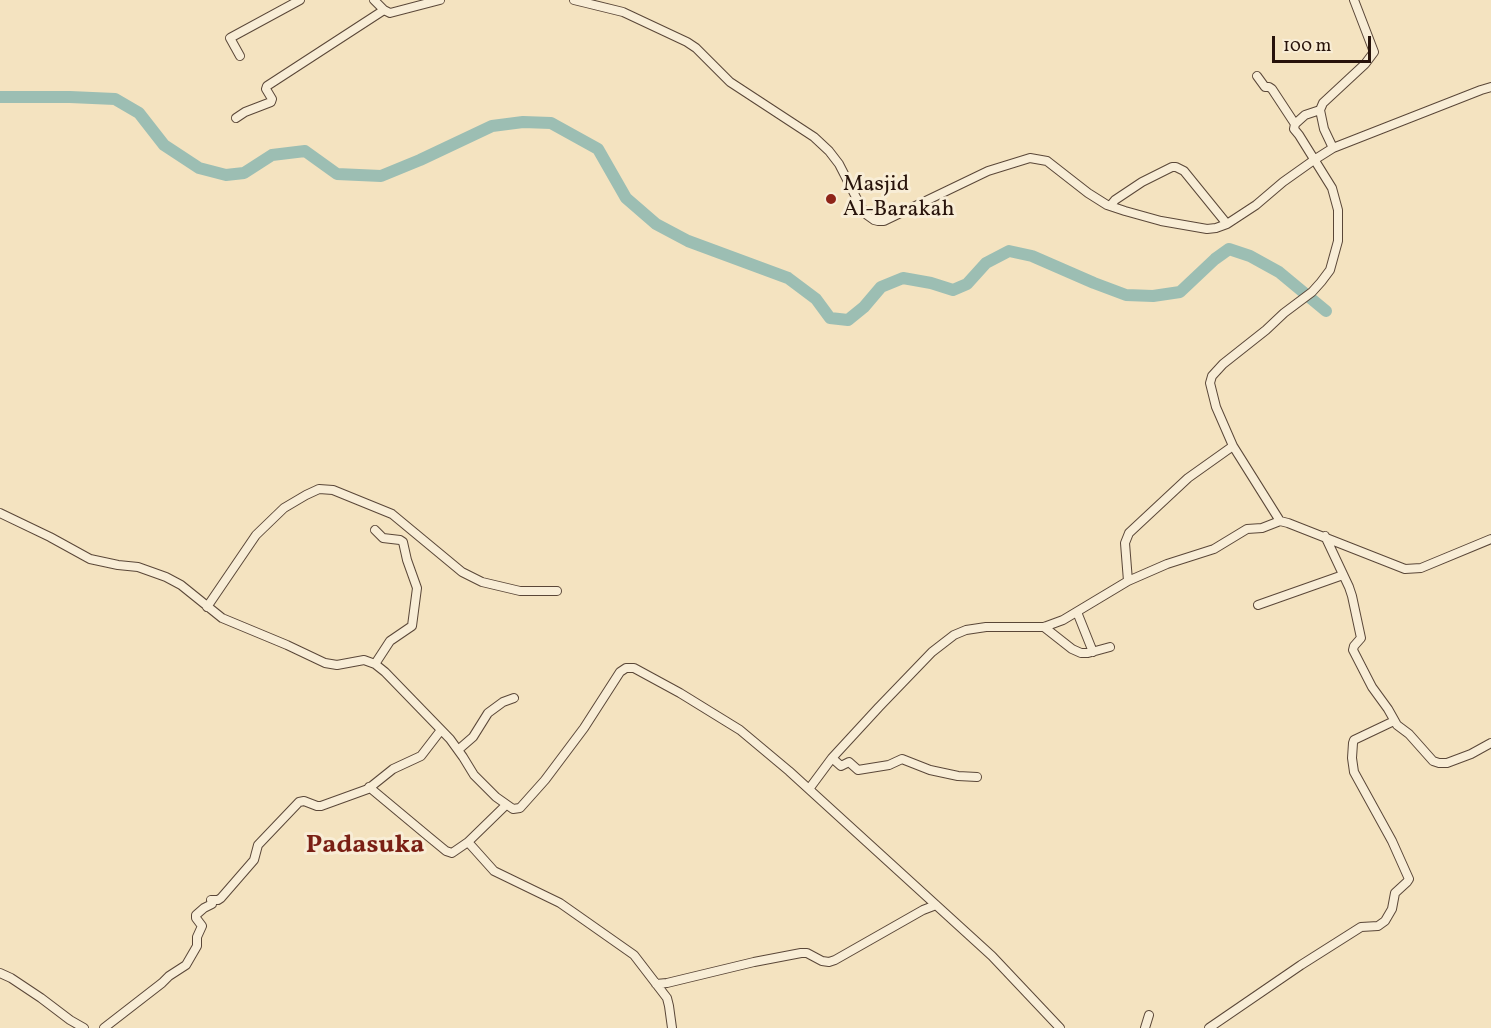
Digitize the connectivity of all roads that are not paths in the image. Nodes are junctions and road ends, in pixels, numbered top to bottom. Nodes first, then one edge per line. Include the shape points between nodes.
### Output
1 (300, 0) edge
2 (374, 0) edge
3 (440, 0) edge
4 (574, 0) edge
5 (1353, 0) edge
6 (419, 2) edge
7 (384, 10) junction
8 (240, 56) dead end
9 (1257, 76) dead end
10 (1491, 87) edge
11 (1320, 110) junction
12 (236, 118) dead end
13 (1295, 124) junction
14 (1333, 148) junction
15 (1314, 160) junction
16 (1110, 206) junction
17 (1227, 224) junction
18 (1233, 446) junction
19 (0, 513) edge
20 (1280, 521) junction
21 (375, 530) dead end
22 (1325, 536) junction
23 (1491, 538) edge
24 (1343, 575) junction
25 (1128, 581) junction
26 (557, 591) dead end
27 (1258, 604) dead end
28 (207, 607) junction
29 (1077, 612) junction
30 (1044, 627) junction
31 (1110, 647) dead end
32 (1093, 652) junction
33 (375, 664) junction
34 (514, 698) dead end
35 (1394, 721) junction
36 (441, 730) junction
37 (1491, 743) edge
38 (458, 750) junction
39 (832, 758) junction
40 (977, 777) dead end
41 (369, 787) junction
42 (809, 789) junction
43 (506, 805) junction
44 (468, 842) junction
45 (936, 905) junction
46 (0, 973) edge
47 (656, 984) junction
48 (1149, 1014) dead end
49 (84, 1028) edge
50 (104, 1028) edge
51 (672, 1028) edge
52 (1060, 1028) edge
53 (1144, 1028) edge
54 (1209, 1028) edge

1 - 8 street via 230,38
2 - 7 street
3 - 6 street
4 - 16 street via 623,12 696,48 730,82 829,151 861,207 874,220 884,221 988,171 1030,158 1047,161
5 - 11 street via 1373,55
6 - 7 street via 390,13
7 - 12 street via 267,86 271,102
9 - 13 street via 1265,87 1272,89
10 - 14 street
11 - 13 street via 1305,114
11 - 14 street
13 - 15 street via 1294,129
14 - 15 street
15 - 17 street
15 - 18 street via 1332,188 1338,210 1338,241 1330,270 1312,292 1212,376 1211,391
16 - 17 street via 1207,229
16 - 17 street via 1142,182 1176,167 1184,171
18 - 20 street
18 - 25 street via 1188,478 1129,533 1125,543
19 - 28 street via 90,559 138,567 166,577
20 - 22 street
20 - 25 street via 1247,529 1214,549
21 - 33 street via 383,538 403,542 417,588 411,627 392,639
22 - 23 street via 1405,569 1421,568
22 - 24 street
24 - 27 street
24 - 35 street via 1361,636 1353,650
25 - 29 street
26 - 28 street via 520,591 482,582 462,572 392,514 333,490 319,489 284,508 256,535
28 - 33 street via 222,618 325,663 364,660
29 - 30 street
29 - 32 street
30 - 32 street via 1072,650
30 - 39 street via 986,627 954,636 932,652
31 - 32 street
33 - 36 street
34 - 38 street via 488,713
35 - 37 street via 1439,763 1471,754
35 - 54 street via 1355,739 1352,758 1354,772 1409,879 1395,893 1385,922 1361,927
36 - 38 street
36 - 41 street via 421,756 393,769
38 - 43 street via 474,775
39 - 40 street via 841,766 849,762 858,770 902,759 930,770
39 - 42 street
41 - 44 street via 445,850 454,852
41 - 50 street via 321,806 299,802 258,845 254,860 222,897 195,916 202,926 186,965
42 - 43 street via 740,730 680,693 634,668 626,668 529,800 517,809
42 - 45 street
43 - 44 street
44 - 47 street via 494,871 560,903 633,955
45 - 47 street via 829,962 801,953
45 - 52 street via 992,956
46 - 49 street
47 - 51 street via 669,1002
48 - 53 street

